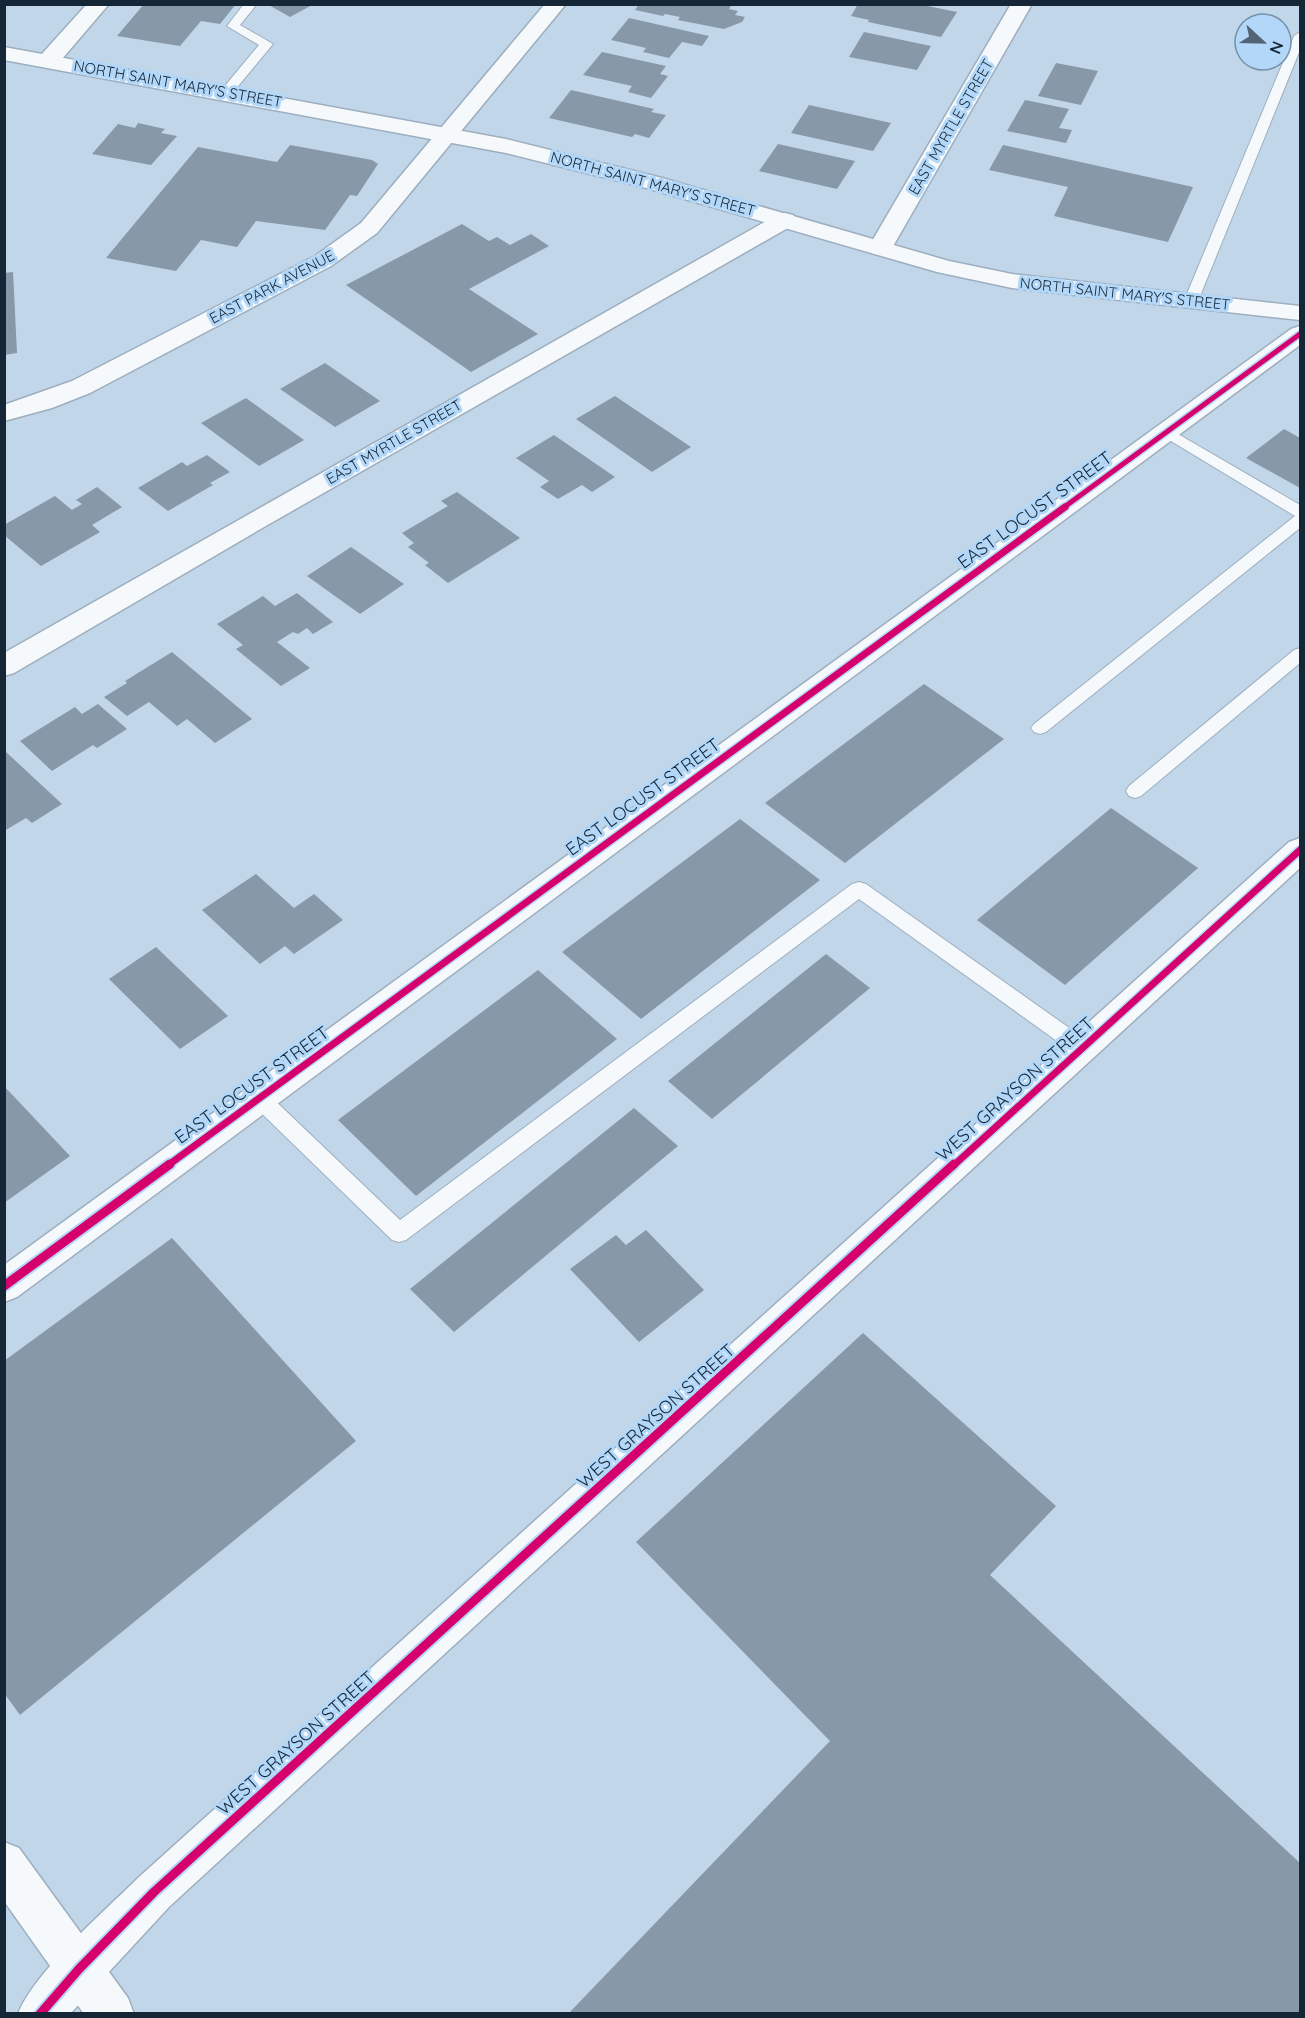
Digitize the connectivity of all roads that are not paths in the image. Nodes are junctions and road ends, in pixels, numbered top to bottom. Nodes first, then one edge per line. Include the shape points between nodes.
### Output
1 (99, 4) edge
2 (251, 4) edge
3 (556, 4) edge
4 (1022, 4) edge
5 (1300, 36) edge
6 (4, 53) edge
7 (48, 61) junction
8 (225, 93) junction
9 (446, 133) junction
10 (785, 220) junction
11 (880, 248) junction
12 (1191, 301) junction
13 (1300, 313) edge
14 (1300, 334) edge
15 (4, 413) edge
16 (1166, 432) junction
17 (1300, 512) edge
18 (1300, 520) edge
19 (1300, 654) edge
20 (4, 666) edge
21 (1040, 728) dead end
22 (1135, 791) dead end
23 (1300, 850) edge
24 (1082, 1048) junction
25 (259, 1098) junction
26 (4, 1286) edge
27 (4, 1863) edge
28 (79, 1969) junction
29 (40, 2013) edge
30 (112, 2013) edge

1 - 7 street
2 - 8 lane via 233,26 267,44
3 - 9 street, EAST PARK AVENUE
4 - 11 street, EAST MYRTLE STREET
5 - 12 lane
6 - 7 street, NORTH SAINT MARY'S STREET
7 - 8 street, NORTH SAINT MARY'S STREET
8 - 9 street, NORTH SAINT MARY'S STREET
9 - 10 street, NORTH SAINT MARY'S STREET via 568,159
9 - 15 street, EAST PARK AVENUE via 369,228 323,261 81,387
10 - 11 street, NORTH SAINT MARY'S STREET
10 - 20 street, EAST MYRTLE STREET
11 - 12 street, NORTH SAINT MARY'S STREET via 1012,281
12 - 13 street, NORTH SAINT MARY'S STREET
14 - 16 street, EAST LOCUST STREET
16 - 17 lane
16 - 25 street, EAST LOCUST STREET
18 - 21 lane
19 - 22 lane
23 - 24 street, WEST GRAYSON STREET
24 - 25 lane via 859,889 399,1233
24 - 28 street, WEST GRAYSON STREET via 154,1892
25 - 26 street, EAST LOCUST STREET
27 - 28 street
28 - 29 street, WEST GRAYSON STREET
28 - 30 street

